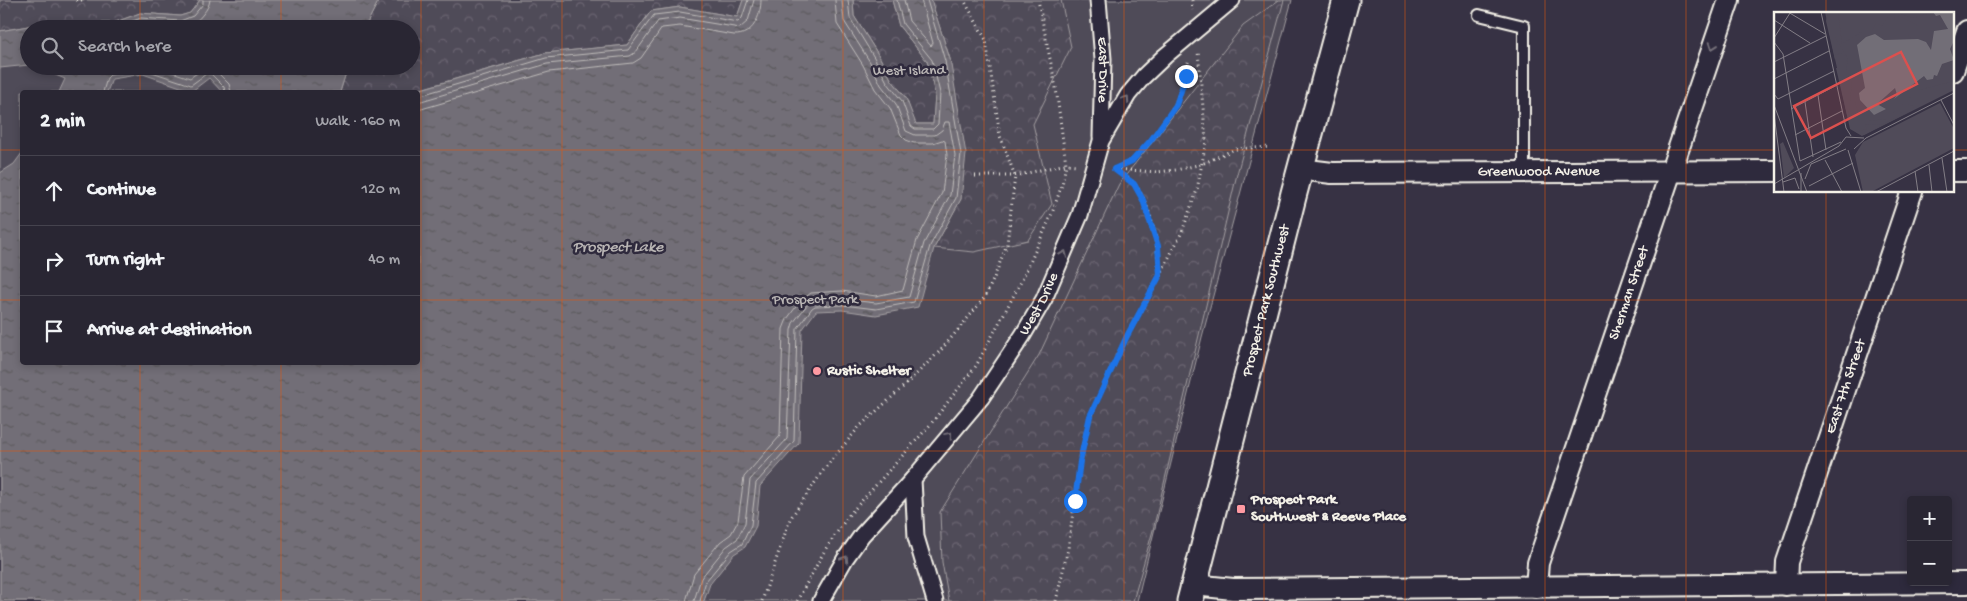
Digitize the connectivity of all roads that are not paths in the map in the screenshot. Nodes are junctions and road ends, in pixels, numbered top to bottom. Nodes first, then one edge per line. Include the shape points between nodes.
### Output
1 (1098, 0) edge
2 (1232, 0) edge
3 (1346, 0) edge
4 (1729, 0) edge
5 (1479, 15) dead end
6 (1967, 31) edge
7 (1954, 68) edge
8 (1101, 141) junction
9 (1300, 169) junction
10 (1671, 171) junction
11 (1774, 171) edge
12 (1954, 171) edge
13 (1967, 171) edge
14 (1524, 172) junction
15 (1912, 192) edge
16 (913, 478) junction
17 (1967, 583) edge
18 (1786, 585) junction
19 (1536, 587) junction
20 (1192, 593) edge
21 (1315, 595) edge
22 (820, 601) edge
23 (935, 601) edge

1 - 8 street, East Drive via 1103,59
8 -> 2 street, West Drive via 1128,95 1144,76
3 - 9 street, Prospect Park Southwest
4 -> 10 street, Sherman Street
5 - 14 lane via 1524,26
6 - 7 street
16 -> 8 street, West Drive via 981,398 1044,299 1080,215
9 - 14 street, Greenwood Avenue via 1332,173
9 - 20 street, Prospect Park Southwest
10 - 11 street, Greenwood Avenue
10 - 14 street, Greenwood Avenue
10 - 19 street, Sherman Street via 1540,557
12 - 13 street
15 - 18 street, East 7th Street via 1787,562
22 -> 16 street, West Drive via 862,535
16 - 23 street via 916,537
17 - 18 street
18 - 19 street
19 - 21 street
20 - 21 street via 1233,589

